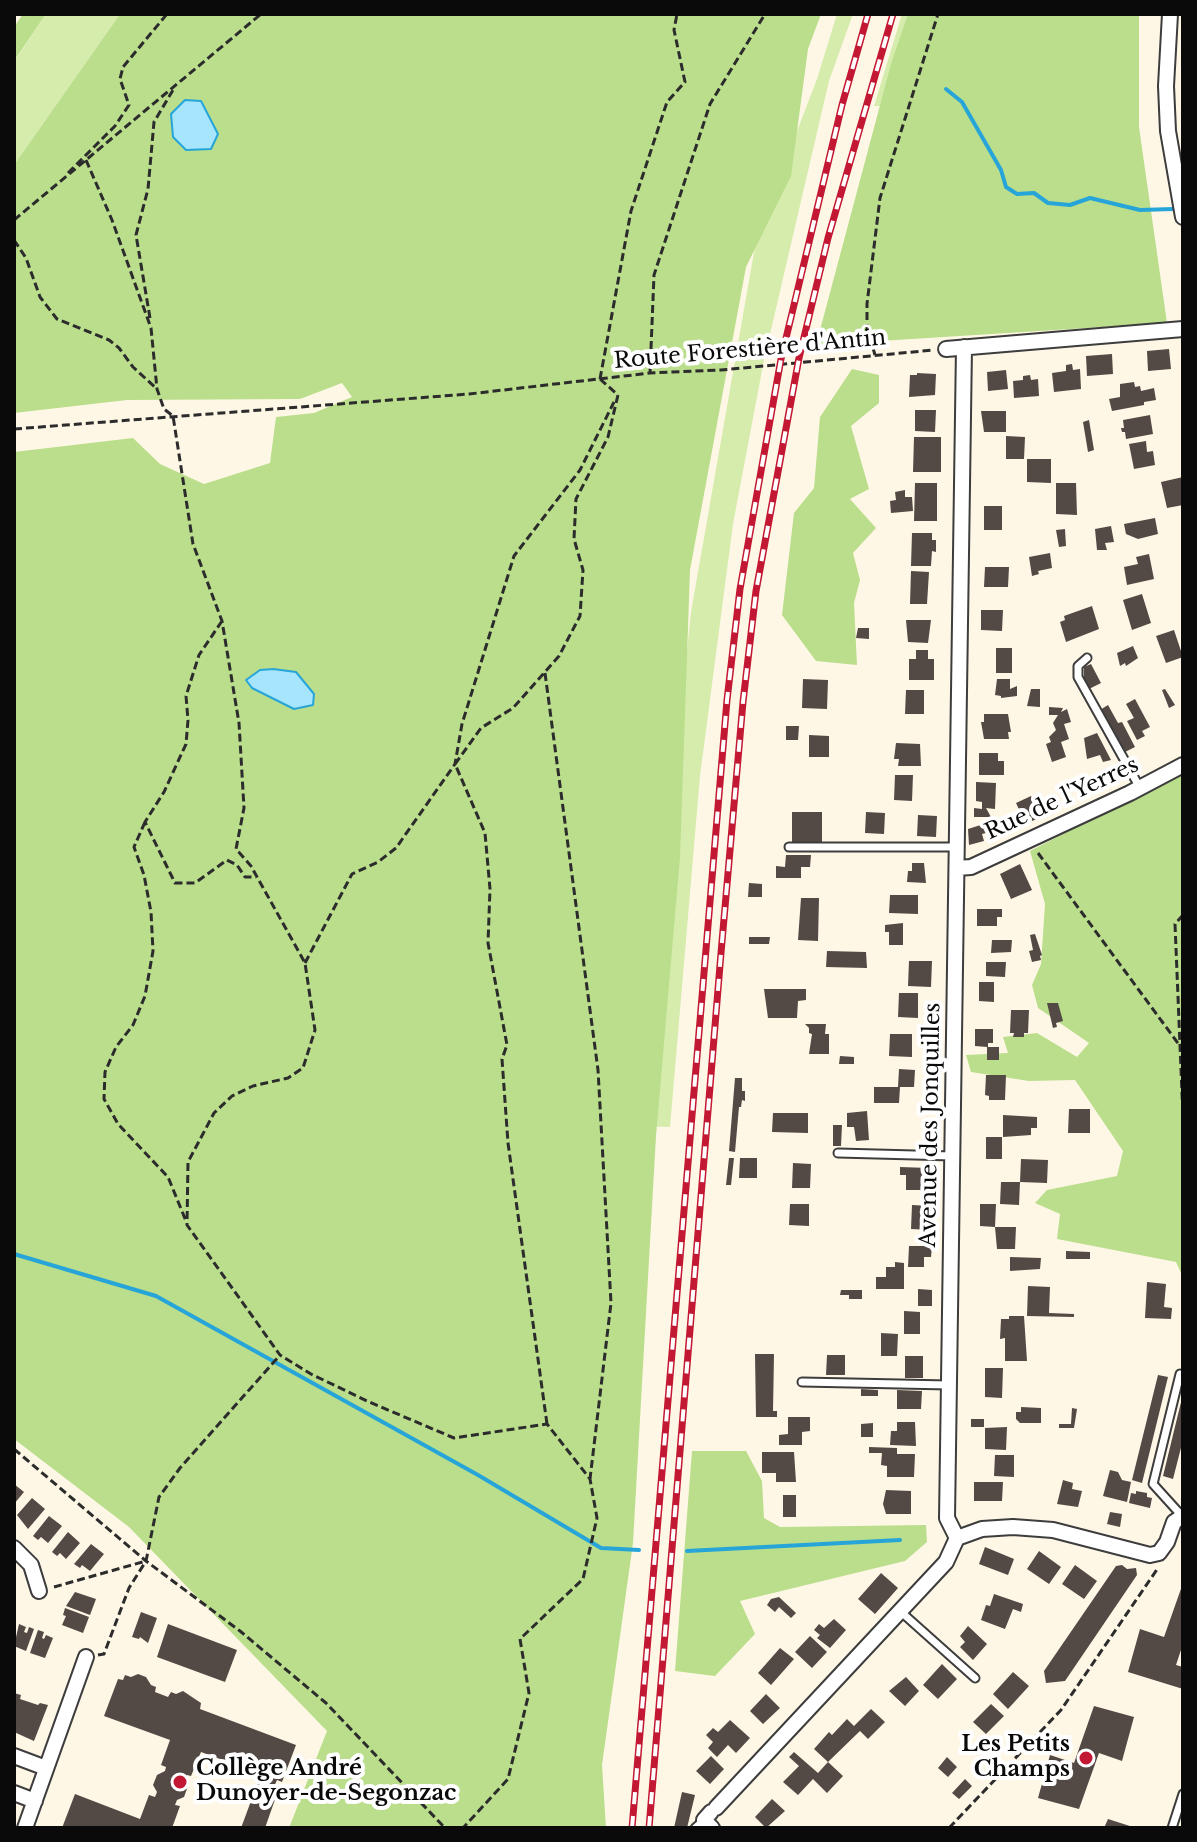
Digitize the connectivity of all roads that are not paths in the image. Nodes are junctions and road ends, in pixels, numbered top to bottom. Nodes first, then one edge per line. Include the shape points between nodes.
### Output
1 (1170, 14) edge
2 (1183, 217) edge
3 (1183, 329) edge
4 (964, 347) junction
5 (946, 349) road end
6 (1087, 658) dead end
7 (1183, 765) edge
8 (1140, 788) junction
9 (789, 847) dead end
10 (958, 847) junction
11 (957, 868) junction
12 (838, 1153) dead end
13 (953, 1156) junction
14 (1180, 1374) dead end
15 (802, 1382) dead end
16 (949, 1385) junction
17 (1183, 1516) edge
18 (957, 1538) junction
19 (14, 1548) edge
20 (39, 1591) road end
21 (900, 1611) junction
22 (86, 1657) road end
23 (975, 1678) dead end
24 (14, 1756) edge
25 (46, 1768) junction
26 (14, 1793) edge
27 (1183, 1794) edge
28 (35, 1801) junction
29 (708, 1819) edge
30 (25, 1828) edge
31 (1172, 1828) edge

1 - 2 street via 1168,131
3 - 4 street
4 - 5 street
4 - 10 street, Avenue des Jonquilles
6 - 8 lane via 1078,666 1078,677
7 - 8 street, Rue de l'Yerres
8 - 11 street, Rue de l'Yerres via 971,867
9 - 10 lane
10 - 11 street, Avenue des Jonquilles
11 - 13 street, Avenue des Jonquilles
12 - 13 lane
13 - 16 street, Avenue des Jonquilles
14 - 17 lane via 1153,1484
15 - 16 lane
16 - 18 street, Avenue des Jonquilles via 947,1518
17 - 18 street via 1174,1522 1159,1553 1150,1555 1053,1530 982,1529
18 - 21 street via 946,1562
19 - 20 street via 31,1565
21 - 23 lane
21 - 29 street
22 - 25 street
24 - 25 street
25 - 28 street
26 - 28 street
27 - 31 lane
28 - 30 street

